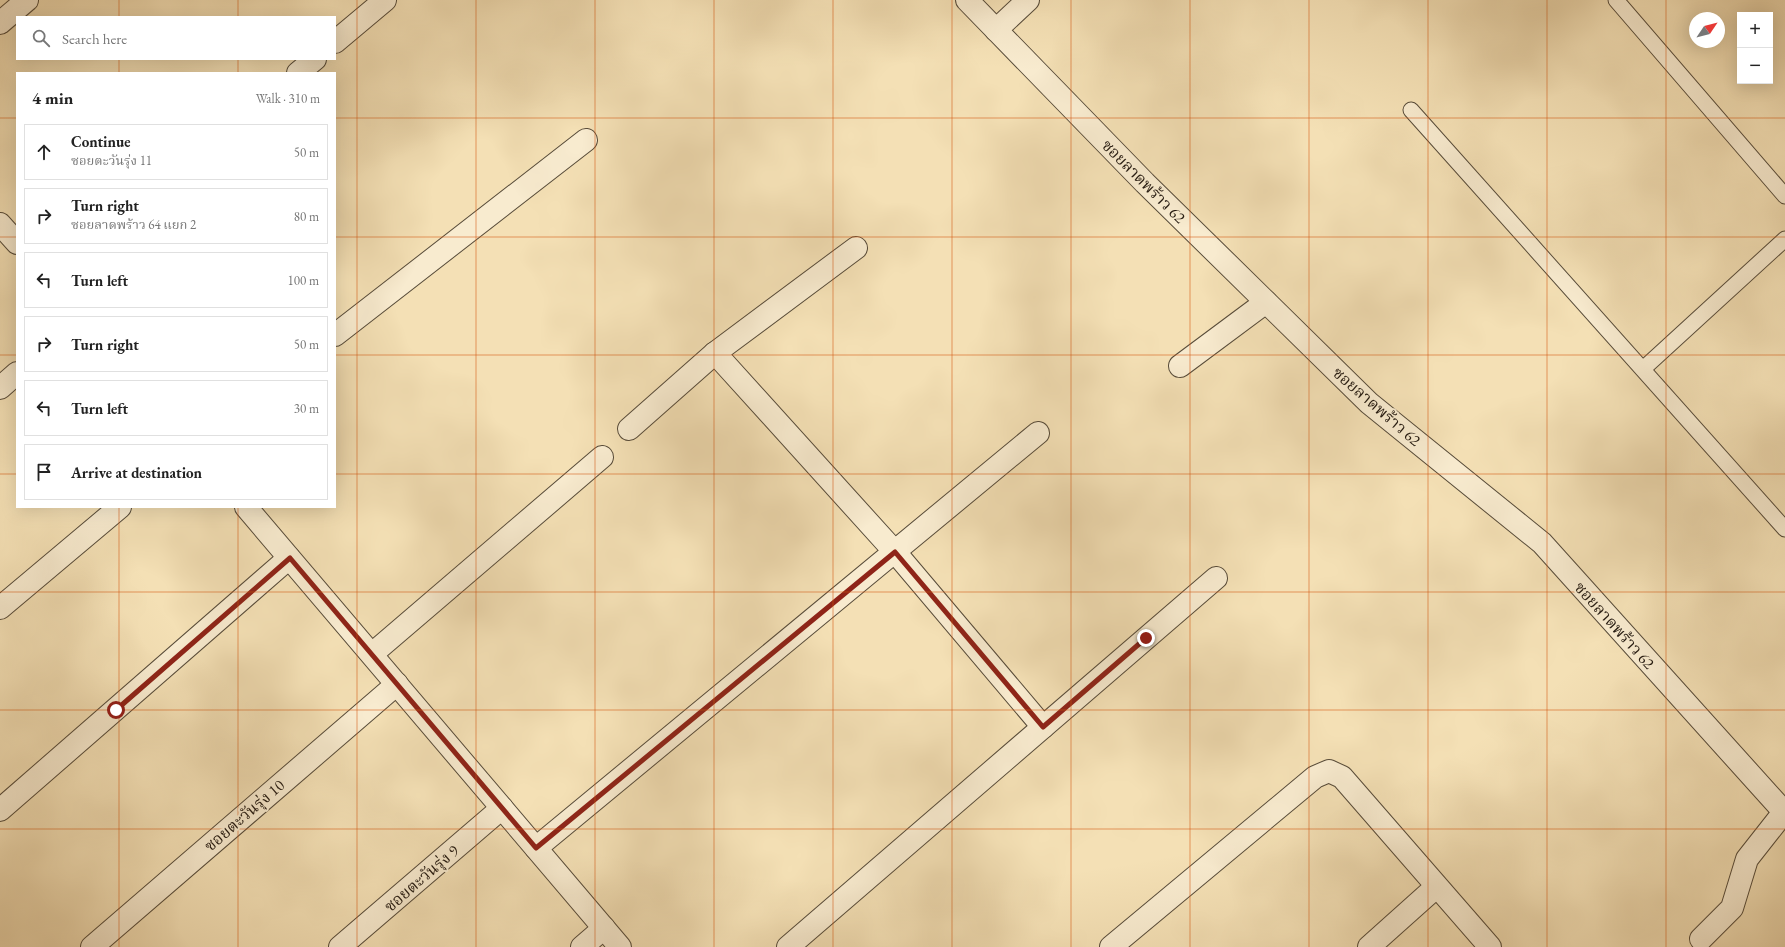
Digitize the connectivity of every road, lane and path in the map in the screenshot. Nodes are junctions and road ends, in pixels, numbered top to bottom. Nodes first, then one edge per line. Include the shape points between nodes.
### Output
1 (27, 0) edge
2 (384, 0) edge
3 (967, 0) edge
4 (1028, 0) edge
5 (1616, 0) edge
6 (0, 23) edge
7 (996, 30) junction
8 (336, 41) edge
9 (314, 60) edge
10 (299, 72) edge
11 (1411, 110) dead end
12 (586, 140) dead end
13 (1785, 196) edge
14 (0, 224) edge
15 (1785, 239) edge
16 (16, 242) edge
17 (856, 248) dead end
18 (1266, 302) junction
19 (336, 334) edge
20 (715, 353) junction
21 (1180, 366) dead end
22 (1643, 369) junction
23 (16, 374) edge
24 (0, 388) edge
25 (628, 429) dead end
26 (1038, 433) dead end
27 (602, 457) dead end
28 (119, 508) edge
29 (247, 508) edge
30 (1785, 529) edge
31 (895, 552) junction
32 (290, 558) junction
33 (1216, 578) dead end
34 (0, 608) edge
35 (372, 654) junction
36 (397, 684) junction
37 (1043, 727) junction
38 (502, 808) junction
39 (0, 810) edge
40 (1784, 812) edge
41 (536, 848) junction
42 (1436, 887) junction
43 (604, 928) junction
44 (1701, 939) dead end
45 (92, 947) edge
46 (340, 947) edge
47 (582, 947) edge
48 (620, 947) edge
49 (788, 947) edge
50 (1110, 947) edge
51 (1369, 947) edge
52 (1490, 947) edge

1 - 6 street
2 - 8 street
3 - 7 street, ซอยลาดพร้าว 62
4 - 7 street
5 - 13 lane
7 - 18 street, ซอยลาดพร้าว 62 via 1145,183
9 - 10 street
11 - 22 lane
12 - 19 street
14 - 16 street
15 - 22 lane
17 - 20 street
18 - 21 street
18 - 40 street, ซอยลาดพร้าว 62 via 1369,403 1542,543
20 - 25 street
20 - 31 street
22 - 30 lane
23 - 24 street
26 - 31 street
27 - 35 street
28 - 34 street
29 - 32 street
31 - 37 street
31 - 41 street
32 - 35 street
32 - 39 street
33 - 37 street
35 - 36 street
36 - 38 street
36 - 45 street, ซอยตะวันรุ่ง 10
37 - 49 street
38 - 41 street
38 - 46 street, ซอยตะวันรุ่ง 9
40 - 44 street via 1747,859 1732,908
41 - 43 street
42 - 50 street via 1342,777 1329,771 1314,777
42 - 51 street
42 - 52 street
43 - 47 street
43 - 48 street

